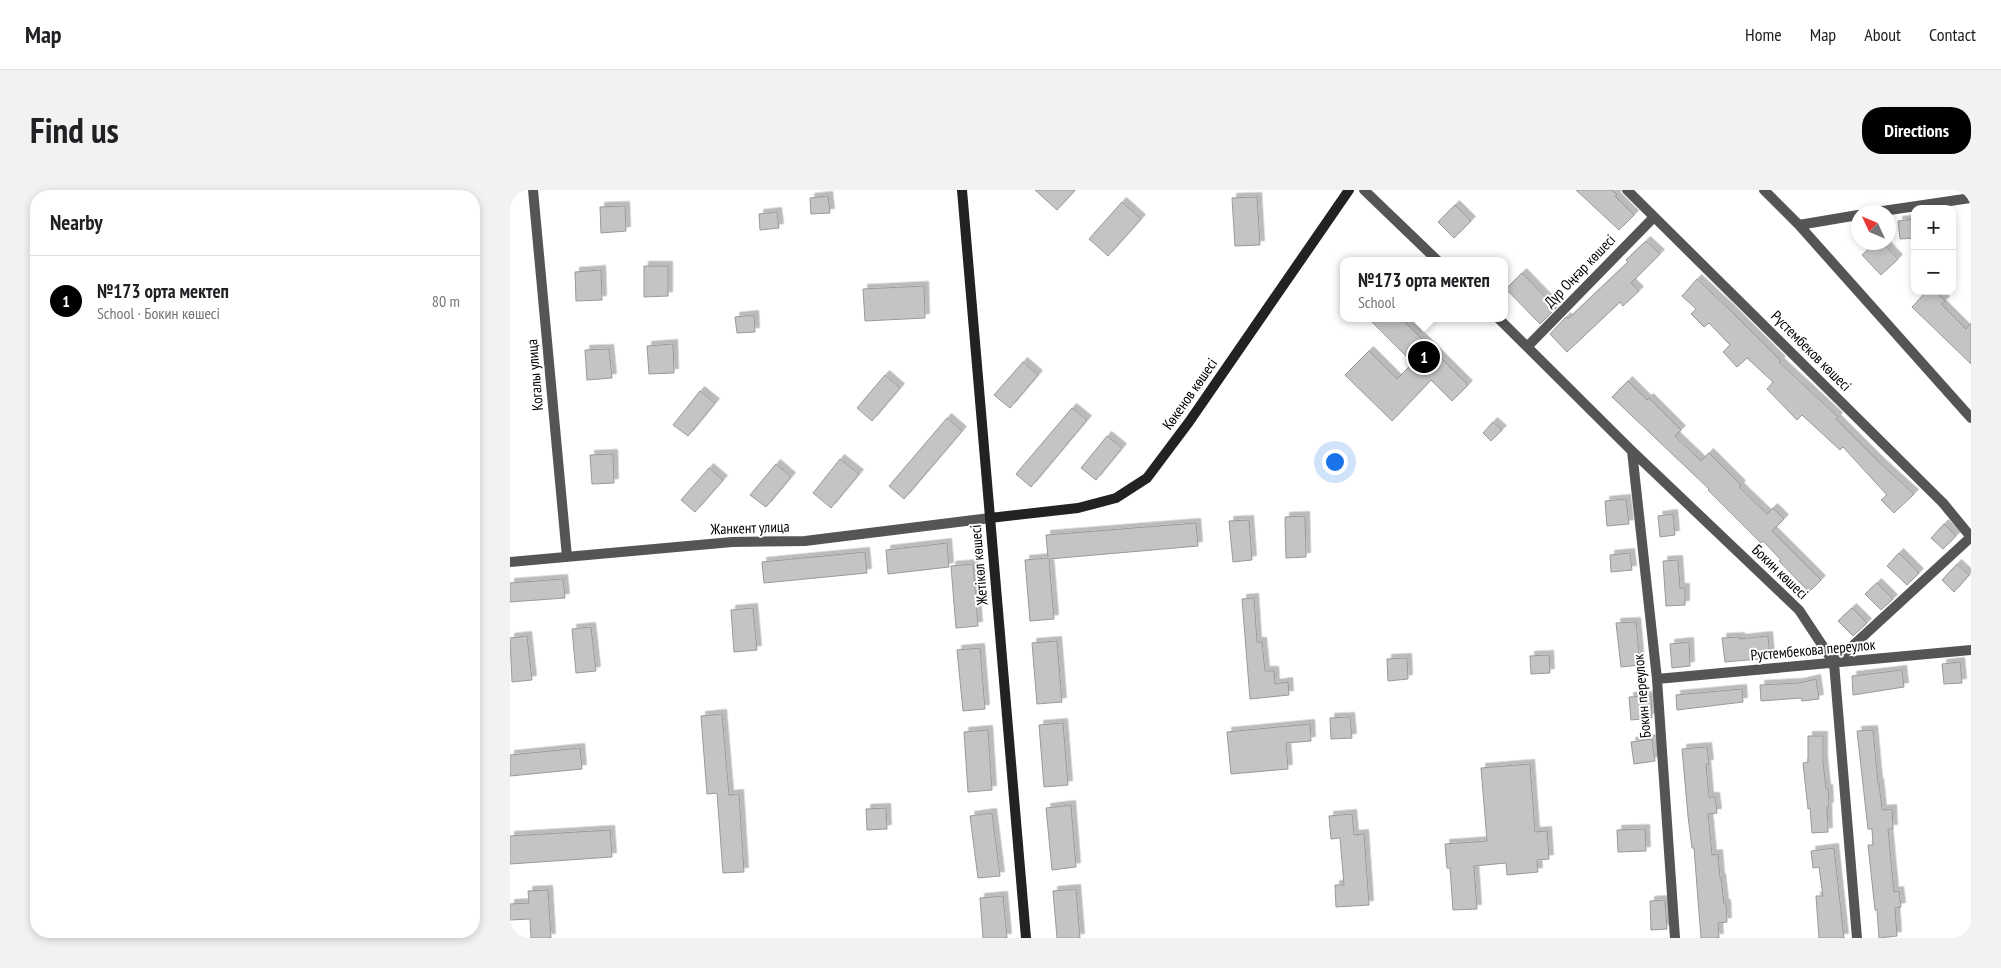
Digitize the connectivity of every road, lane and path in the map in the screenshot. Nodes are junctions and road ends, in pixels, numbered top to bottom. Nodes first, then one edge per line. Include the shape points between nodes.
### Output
1 (532, 190) edge
2 (962, 190) edge
3 (1349, 190) edge
4 (1364, 190) edge
5 (1627, 190) edge
6 (1764, 190) edge
7 (1971, 198) edge
8 (1896, 209) edge
9 (1851, 216) edge
10 (1654, 217) junction
11 (1798, 225) junction
12 (1434, 257) edge
13 (1502, 322) edge
14 (1528, 346) junction
15 (1971, 418) edge
16 (1632, 451) junction
17 (990, 518) junction
18 (1971, 537) edge
19 (567, 557) junction
20 (510, 562) edge
21 (1971, 650) edge
22 (1834, 663) junction
23 (1657, 679) junction
24 (1026, 938) edge
25 (1675, 938) edge
26 (1857, 938) edge

1 - 19 street, Когалы улица
2 - 17 street, Жетікөл көшесі
3 - 17 street, Көкенов көшесі via 1195,414 1147,478 1116,498 1078,508
4 - 12 street
5 - 10 street, Рүстембеков көшесі
6 - 11 street
7 - 8 street
9 - 11 street
10 - 14 street, Дүр Оңғар көшесі
10 - 18 street, Рүстембеков көшесі via 1943,502
11 - 15 street
13 - 14 street, Бокин көшесі
14 - 16 street, Бокин көшесі
16 - 22 street, Бокин көшесі via 1799,610
16 - 23 street, Бокин переулок
17 - 19 street, Жанкент улица via 805,541 732,542
17 - 24 street, Жетікөл көшесі
18 - 22 street
19 - 20 street, Жанкент улица
21 - 22 street, Рустембекова переулок
22 - 23 street, Рустембекова переулок
22 - 26 street, Бокин көшесі
23 - 25 street, Бокин переулок

